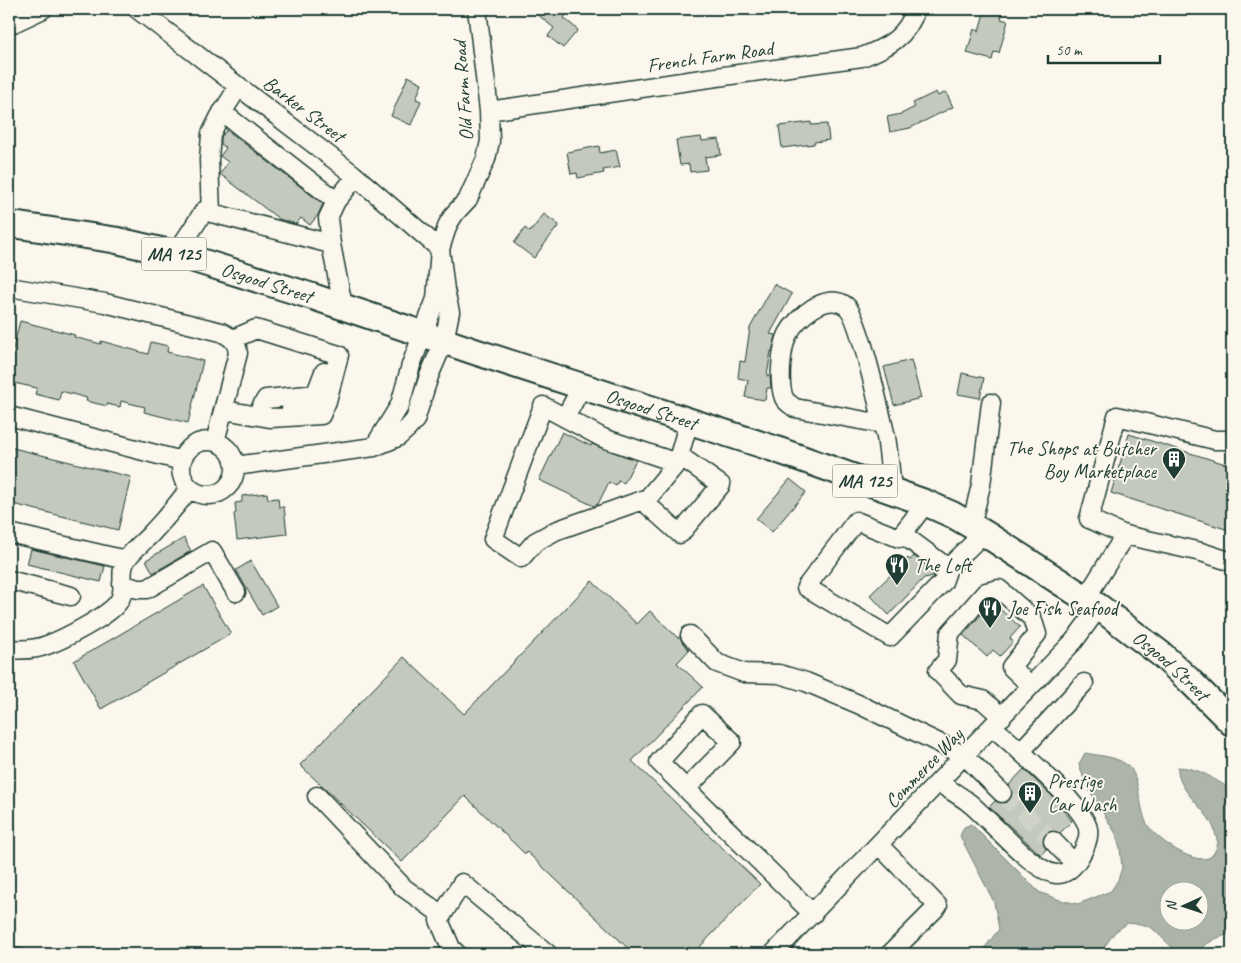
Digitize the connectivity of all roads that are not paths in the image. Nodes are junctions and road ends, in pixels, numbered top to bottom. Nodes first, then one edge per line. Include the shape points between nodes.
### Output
1 (43, 9) edge
2 (137, 9) edge
3 (477, 9) edge
4 (916, 9) edge
5 (9, 25) edge
6 (238, 86) junction
7 (489, 111) junction
8 (222, 112) junction
9 (356, 177) junction
10 (336, 201) junction
11 (211, 213) junction
12 (9, 224) edge
13 (332, 244) junction
14 (440, 249) junction
15 (176, 254) junction
16 (9, 287) edge
17 (343, 306) junction
18 (241, 336) junction
19 (434, 338) junction
20 (582, 386) junction
21 (991, 403) dead end
22 (224, 410) junction
23 (241, 414) junction
24 (9, 416) edge
25 (565, 418) junction
26 (689, 421) junction
27 (882, 424) junction
28 (1232, 440) edge
29 (215, 442) junction
30 (679, 459) junction
31 (182, 461) junction
32 (235, 466) junction
33 (190, 488) junction
34 (892, 490) junction
35 (642, 500) junction
36 (926, 503) junction
37 (978, 529) junction
38 (9, 533) edge
39 (902, 534) junction
40 (1125, 535) junction
41 (126, 560) junction
42 (1232, 562) edge
43 (948, 568) junction
44 (9, 580) edge
45 (122, 584) junction
46 (236, 592) dead end
47 (71, 596) dead end
48 (1093, 602) junction
49 (690, 635) dead end
50 (9, 649) edge
51 (1084, 683) dead end
52 (1031, 686) junction
53 (997, 722) junction
54 (1232, 723) edge
55 (1021, 751) junction
56 (965, 756) junction
57 (939, 783) junction
58 (686, 789) dead end
59 (1002, 793) tunnel mouth
60 (317, 796) dead end
61 (1053, 841) tunnel mouth
62 (879, 845) junction
63 (1076, 864) junction
64 (813, 914) junction
65 (442, 915) junction
66 (457, 954) edge
67 (548, 954) edge
68 (773, 954) edge
69 (890, 954) edge

1 - 5 street
2 - 6 street, Barker Street
3 - 7 street, Old Farm Road
4 - 7 street, French Farm Road via 906,31 883,49 862,57
6 - 8 street
6 - 9 street, Barker Street
7 - 14 street, Old Farm Road via 490,141 486,159 468,199 448,224
8 - 10 street
8 - 11 street via 211,134
9 - 10 street
9 - 14 street, Barker Street
10 - 13 street via 328,218
11 - 13 street
11 - 15 street via 204,211
12 - 15 highway, Osgood Street / MA 125 via 115,240
13 - 17 street
14 - 19 street via 450,312
15 - 17 highway, Osgood Street / MA 125
16 - 18 street via 105,303
17 - 19 highway, Osgood Street / MA 125
18 - 22 street via 236,343 238,354
18 - 23 street via 321,359 324,365 317,394 310,406 270,410 247,408
18 - 23 street via 256,329 338,355 321,415 270,418
19 - 20 highway, Osgood Street / MA 125
19 - 32 street via 429,376 415,420 398,437 374,447
20 - 25 street
20 - 26 highway, Osgood Street / MA 125
21 - 37 street
22 - 23 street
22 - 29 street
24 - 31 street
25 - 30 street via 603,438
25 - 35 street via 543,406 493,539 521,558 535,542 555,531
26 - 30 street
26 - 34 highway, Osgood Street / MA 125
27 - 27 street via 860,333 848,307 837,301 823,302 803,316 788,335 780,381 785,400 795,408
27 - 34 street
28 - 40 street via 1215,440 1117,416 1089,519
29 - 31 street via 197,444
29 - 32 street via 230,452
30 - 35 street via 648,498
30 - 35 street via 721,485 680,534
31 - 33 street via 184,481
32 - 33 street via 229,486 222,492 205,495
33 - 41 street
34 - 36 highway, Osgood Street / MA 125
36 - 37 highway, Osgood Street / MA 125
36 - 39 street
37 - 43 street
37 - 48 highway, Osgood Street / MA 125
38 - 41 street
39 - 43 street
39 - 43 street via 899,538 856,521 806,587 890,637 943,582
40 - 42 street
40 - 48 street, Commerce Way
41 - 45 street
44 - 47 street
45 - 46 street via 147,589 212,551
45 - 50 street via 119,602 69,635 46,646
48 - 52 street, Commerce Way via 1074,641
48 - 54 highway, Osgood Street / MA 125 via 1162,656
49 - 56 street via 717,663 744,673 779,674 806,682
51 - 55 street
52 - 53 street, Commerce Way
52 - 53 street via 1011,667 1036,634 1032,618 998,589 986,592 950,632 948,660 938,672 961,695 983,700
53 - 55 street
53 - 56 street, Commerce Way
55 - 63 street via 1083,816 1088,830 1085,848
56 - 57 street, Commerce Way
56 - 59 street
57 - 62 street, Commerce Way
57 - 63 street via 968,802 1031,860 1047,870 1056,874 1067,872
58 - 64 street
60 - 65 street via 404,888
61 - 63 street
62 - 64 street, Commerce Way
62 - 69 street via 938,906
64 - 68 street, Commerce Way
65 - 66 street via 439,920
65 - 67 street via 462,883

